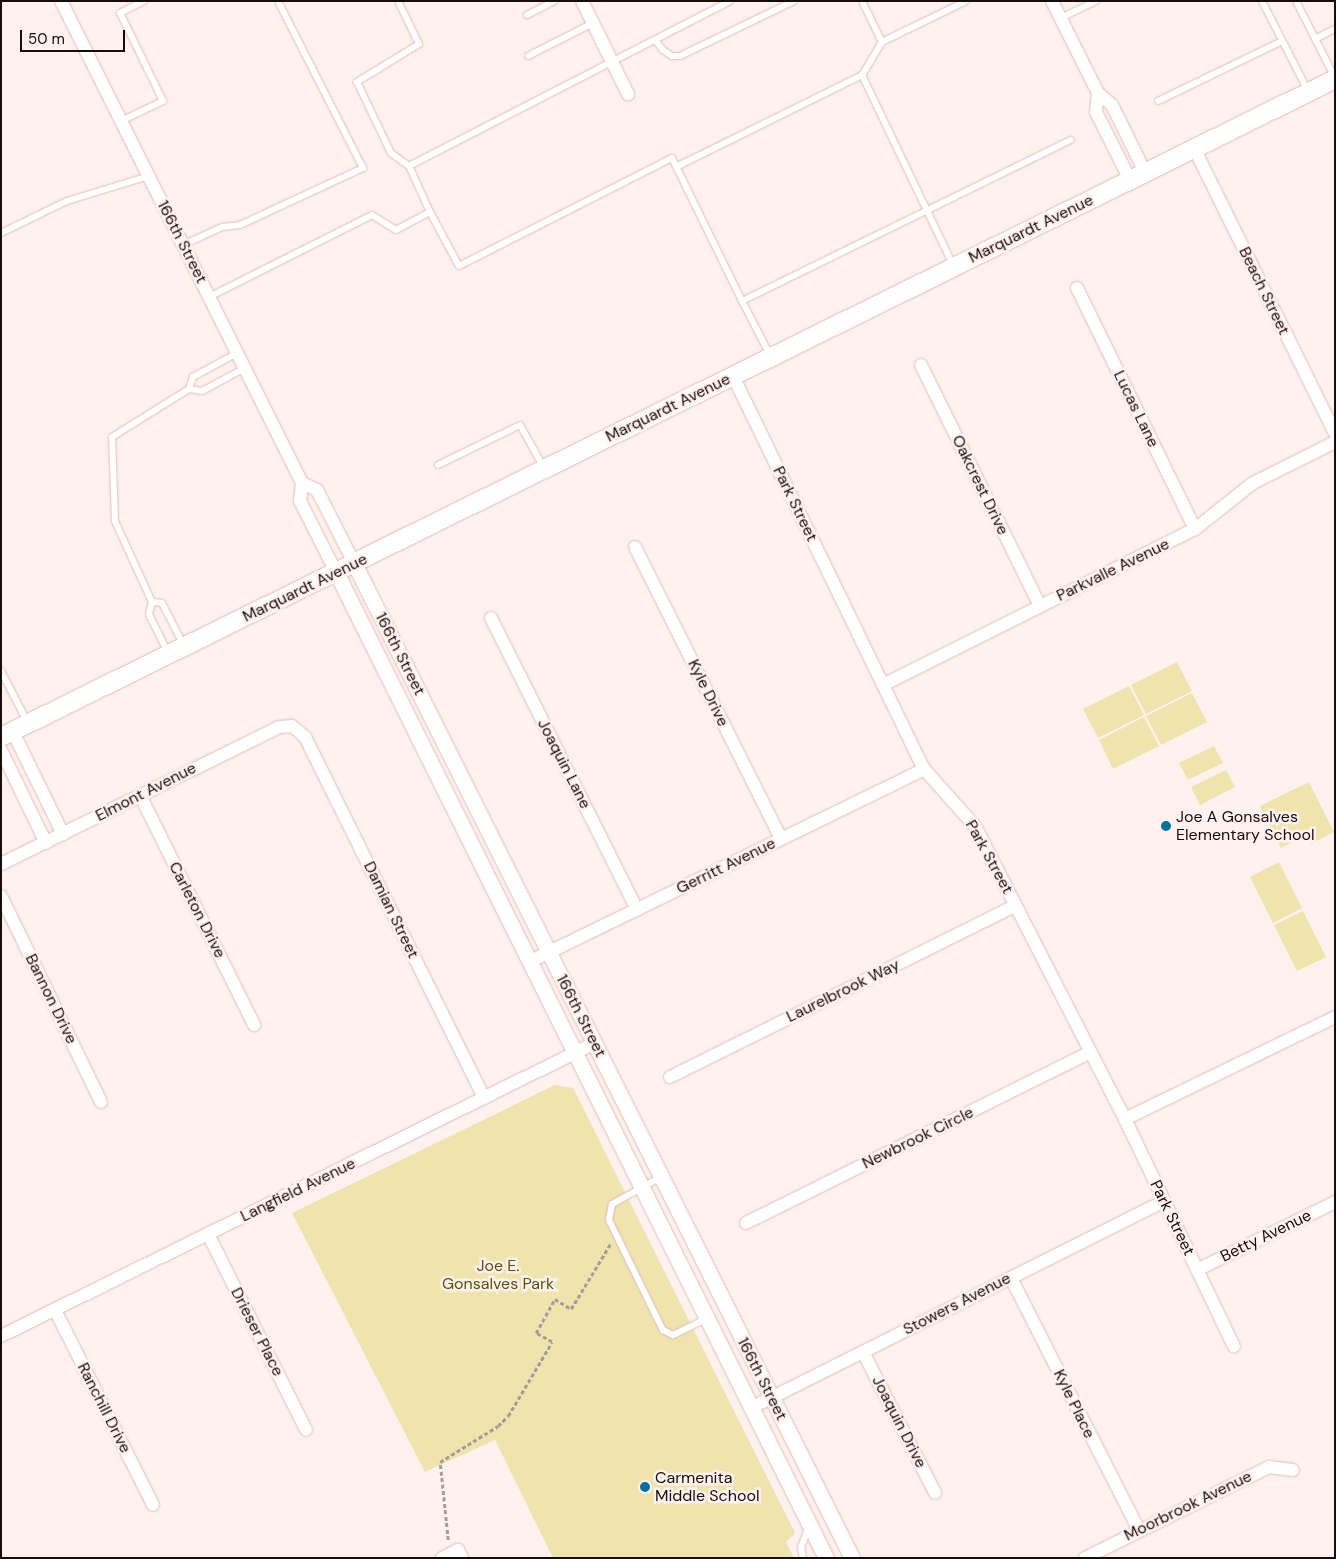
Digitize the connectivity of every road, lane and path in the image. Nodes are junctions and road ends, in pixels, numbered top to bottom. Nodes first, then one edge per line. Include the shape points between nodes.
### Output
1 (61, 1) edge
2 (144, 1) edge
3 (278, 1) edge
4 (398, 1) edge
5 (554, 1) edge
6 (582, 1) edge
7 (730, 1) edge
8 (794, 1) edge
9 (862, 1) edge
10 (966, 1) edge
11 (1052, 1) edge
12 (1096, 1) edge
13 (1262, 1) edge
14 (1296, 1) edge
15 (527, 15) dead end
16 (1060, 18) junction
17 (593, 23) junction
18 (1335, 29) edge
19 (1315, 39) junction
20 (655, 40) junction
21 (1282, 41) junction
22 (882, 42) junction
23 (528, 56) dead end
24 (612, 62) junction
25 (862, 75) junction
26 (1335, 78) edge
27 (1308, 92) junction
28 (1098, 93) junction
29 (628, 94) dead end
30 (1158, 101) dead end
31 (121, 121) junction
32 (1071, 140) dead end
33 (1194, 148) junction
34 (410, 166) junction
35 (676, 167) junction
36 (149, 176) junction
37 (1137, 176) junction
38 (927, 210) junction
39 (430, 212) junction
40 (1, 232) edge
41 (183, 244) junction
42 (954, 267) junction
43 (1077, 288) dead end
44 (209, 297) junction
45 (742, 301) junction
46 (237, 353) junction
47 (771, 357) junction
48 (921, 365) dead end
49 (245, 368) junction
50 (733, 376) junction
51 (188, 389) junction
52 (1335, 433) edge
53 (1335, 442) edge
54 (438, 465) dead end
55 (545, 469) junction
56 (302, 483) junction
57 (1196, 529) junction
58 (635, 547) dead end
59 (354, 563) junction
60 (336, 572) junction
61 (152, 602) junction
62 (1040, 606) junction
63 (491, 618) dead end
64 (177, 651) junction
65 (1, 671) edge
66 (883, 685) junction
67 (29, 724) junction
68 (292, 726) joint
69 (7, 734) edge
70 (1, 750) edge
71 (924, 769) junction
72 (140, 795) junction
73 (63, 834) junction
74 (781, 839) junction
75 (46, 843) junction
76 (1, 864) edge
77 (1, 896) edge
78 (1015, 906) junction
79 (637, 909) junction
80 (549, 952) junction
81 (529, 962) junction
82 (1335, 1017) edge
83 (254, 1025) dead end
84 (595, 1043) junction
85 (574, 1053) junction
86 (1089, 1053) junction
87 (670, 1077) dead end
88 (484, 1098) junction
89 (101, 1102) dead end
90 (1125, 1119) junction
91 (661, 1177) junction
92 (641, 1188) junction
93 (1164, 1200) junction
94 (1335, 1202) edge
95 (746, 1223) dead end
96 (208, 1234) junction
97 (618, 1239) junction
98 (1197, 1270) junction
99 (1011, 1278) junction
100 (55, 1310) junction
101 (706, 1319) junction
102 (1, 1336) edge
103 (1234, 1346) dead end
104 (863, 1352) junction
105 (772, 1398) junction
106 (751, 1408) junction
107 (306, 1430) dead end
108 (1293, 1470) dead end
109 (935, 1493) dead end
110 (154, 1505) dead end
111 (810, 1526) junction
112 (1139, 1530) junction
113 (453, 1555) edge
114 (803, 1558) edge
115 (826, 1558) edge
116 (852, 1558) edge
117 (1084, 1558) edge

1 - 31 street, 166th Street
2 - 31 lane via 120,14 163,101
3 - 41 lane via 363,168 240,225 222,227
4 - 34 lane via 419,44 357,82 391,153
5 - 15 lane
6 - 17 street
7 - 20 lane
8 - 20 lane via 680,56 672,56
9 - 22 lane
10 - 22 lane
11 - 16 street
12 - 16 lane
13 - 21 lane
14 - 19 lane
16 - 28 street
17 - 23 lane
17 - 24 street
18 - 19 lane
19 - 26 lane
20 - 24 lane
21 - 27 lane
21 - 30 lane
22 - 25 lane
24 - 29 street
24 - 34 lane
25 - 35 lane
25 - 38 lane
26 - 27 main road, Marquardt Avenue
27 - 33 main road, Marquardt Avenue
28 - 37 street via 1112,105
28 - 37 street via 1096,112
31 - 36 street, 166th Street
32 - 38 lane
33 - 37 main road, Marquardt Avenue
33 - 52 street, Beach Street
34 - 39 lane
35 - 39 lane via 672,158 459,266
35 - 45 lane
36 - 40 lane via 67,201
36 - 41 street, 166th Street
37 - 42 main road, Marquardt Avenue
38 - 42 lane
38 - 45 lane
39 - 44 lane via 396,230 372,215
41 - 44 street, 166th Street
42 - 47 main road, Marquardt Avenue
43 - 57 street, Lucas Lane
44 - 46 street, 166th Street
45 - 47 lane
46 - 49 street, 166th Street
46 - 51 lane via 194,377
47 - 50 main road, Marquardt Avenue
48 - 62 street, Oakcrest Drive
49 - 51 lane via 202,391
49 - 56 street, 166th Street
50 - 55 main road, Marquardt Avenue
50 - 66 street, Park Street
51 - 61 lane via 112,437 114,521
53 - 57 street, Parkvalle Avenue via 1253,483
54 - 55 lane via 520,425
55 - 59 main road, Marquardt Avenue
56 - 59 street, 166th Street via 317,490
56 - 60 street, 166th Street via 300,501
57 - 62 street, Parkvalle Avenue
58 - 74 street, Kyle Drive
59 - 60 main road, Marquardt Avenue
59 - 80 street, 166th Street
60 - 64 main road, Marquardt Avenue
60 - 81 street, 166th Street
61 - 64 lane via 149,614
61 - 64 lane via 162,603
62 - 66 street, Parkvalle Avenue
63 - 79 street, Joaquin Lane
64 - 67 main road, Marquardt Avenue
65 - 67 lane
66 - 71 street, Park Street
67 - 69 main road, Marquardt Avenue
68 - 72 street, Elmont Avenue via 279,727
68 - 88 street, Damian Street via 304,737
69 - 73 street
70 - 75 street
71 - 74 street, Gerritt Avenue
71 - 78 street, Park Street via 975,826
72 - 73 street, Elmont Avenue
72 - 83 street, Carleton Drive
73 - 75 street, Elmont Avenue
74 - 79 street, Gerritt Avenue
75 - 76 street, Elmont Avenue
77 - 89 street, Bannon Drive
78 - 86 street, Park Street
78 - 87 street, Laurelbrook Way
79 - 80 street, Gerritt Avenue
80 - 81 street, Gerritt Avenue
80 - 84 street, 166th Street
81 - 85 street, 166th Street
82 - 90 street
84 - 85 street, Langfield Avenue
84 - 91 street, 166th Street
85 - 88 street, Langfield Avenue
85 - 92 street, 166th Street
86 - 90 street, Park Street
86 - 95 street, Newbrook Circle
88 - 96 street, Langfield Avenue
90 - 93 street, Park Street
91 - 92 lane
91 - 105 street, 166th Street
92 - 97 lane via 612,1204 609,1220
92 - 101 street, 166th Street
93 - 98 street, Park Street
93 - 99 street, Stowers Avenue
94 - 98 street, Betty Avenue
96 - 100 street, Langfield Avenue
96 - 107 street, Drieser Place
97 - 101 lane via 663,1330 673,1335
97 - 113 path via 609,1244 571,1309 555,1299 536,1333 552,1342 508,1416 440,1462
98 - 103 street, Park Street
99 - 104 street, Stowers Avenue
99 - 112 street, Kyle Place
100 - 102 street, Langfield Avenue
100 - 110 street, Ranchill Drive
101 - 106 street, 166th Street
104 - 105 street, Stowers Avenue
104 - 109 street, Joaquin Drive
105 - 106 street, Stowers Avenue
105 - 116 street, 166th Street
106 - 111 street, 166th Street
108 - 112 street, Moorbrook Avenue via 1269,1467
111 - 114 lane via 801,1548
111 - 115 street, 166th Street
112 - 117 street, Moorbrook Avenue

